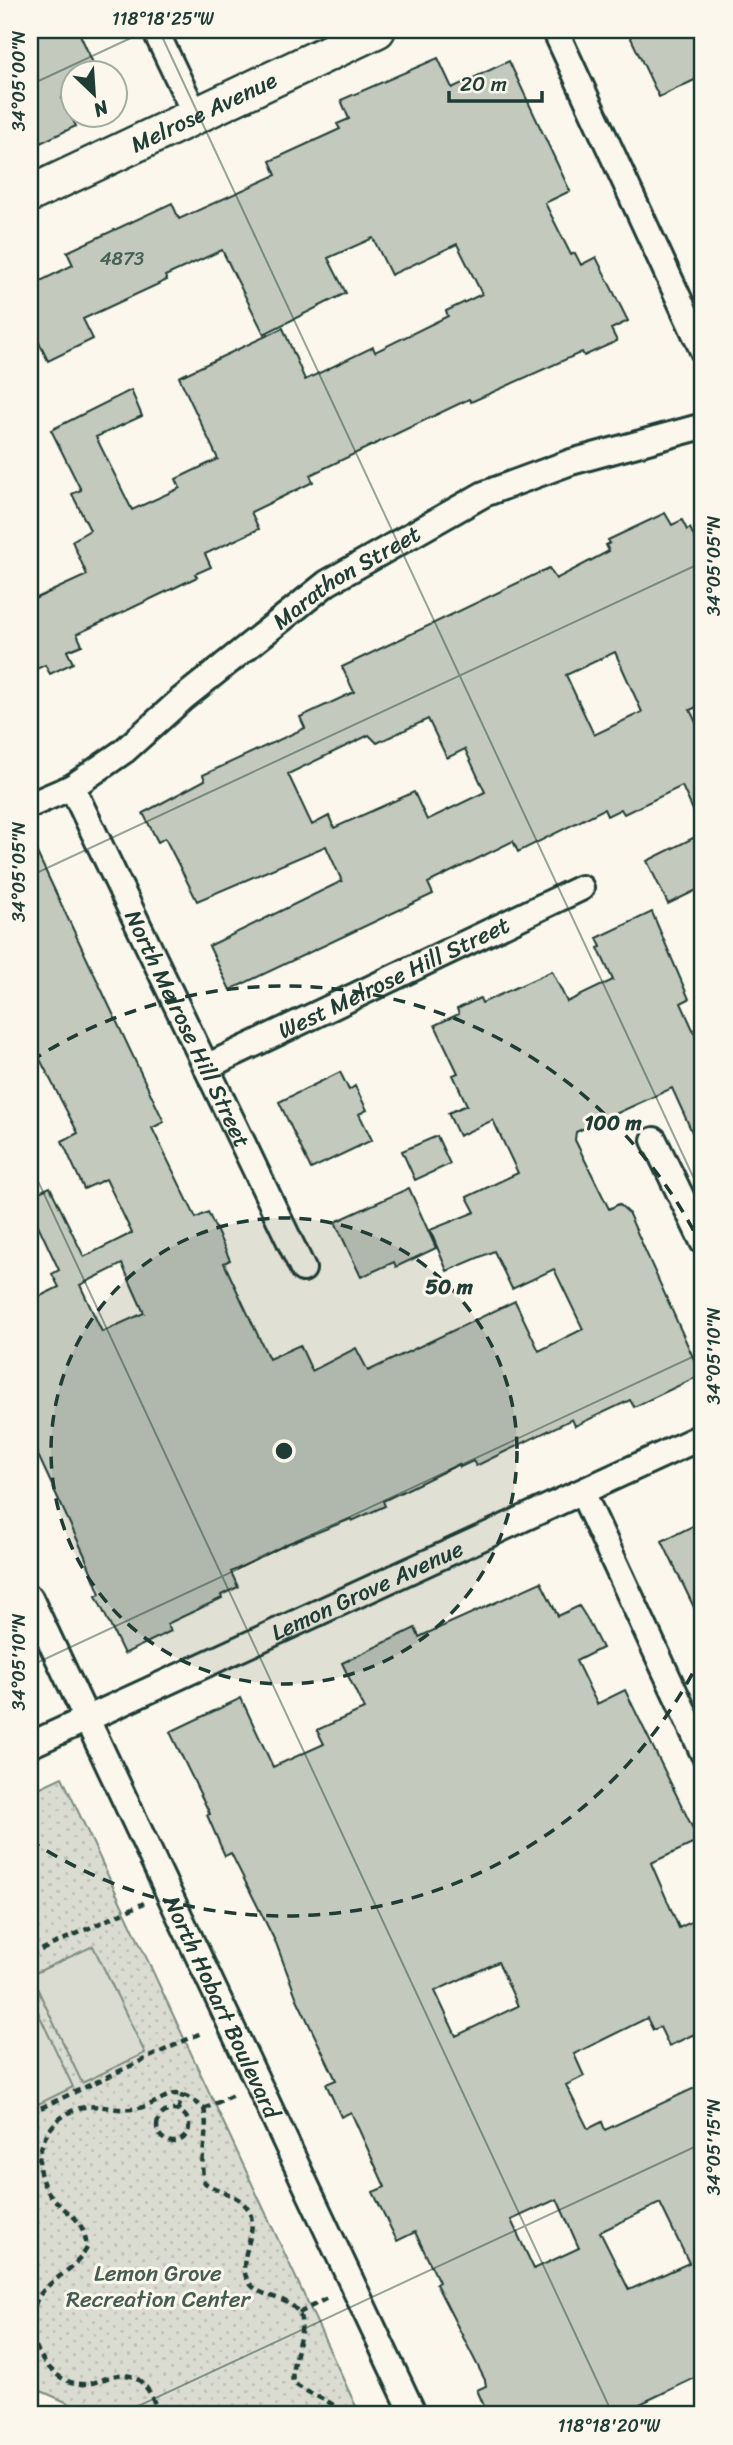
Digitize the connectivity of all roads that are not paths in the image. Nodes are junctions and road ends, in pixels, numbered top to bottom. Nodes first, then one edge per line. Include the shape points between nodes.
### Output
1 (155, 30) edge
2 (377, 30) edge
3 (555, 30) edge
4 (195, 114) junction
5 (30, 194) edge
6 (703, 351) edge
7 (703, 426) edge
8 (72, 787) junction
9 (30, 805) edge
10 (581, 888) dead end
11 (206, 1067) junction
12 (654, 1140) dead end
13 (703, 1242) edge
14 (303, 1269) dead end
15 (703, 1436) edge
16 (582, 1492) junction
17 (30, 1598) edge
18 (86, 1718) junction
19 (30, 1745) edge
20 (703, 1753) edge
21 (414, 2415) edge

1 - 4 street
2 - 4 main road, Melrose Avenue
3 - 6 street
4 - 5 main road, Melrose Avenue
7 - 8 street, Marathon Street via 571,462 484,494 327,583 124,751
8 - 9 street, Marathon Street
8 - 11 street, North Melrose Hill Street
10 - 11 street, West Melrose Hill Street
11 - 14 street, North Melrose Hill Street
12 - 13 street
15 - 16 street, Lemon Grove Avenue
16 - 18 street, Lemon Grove Avenue
16 - 20 street
17 - 18 street, North Hobart Boulevard
18 - 19 street, Lemon Grove Avenue
18 - 21 street, North Hobart Boulevard

